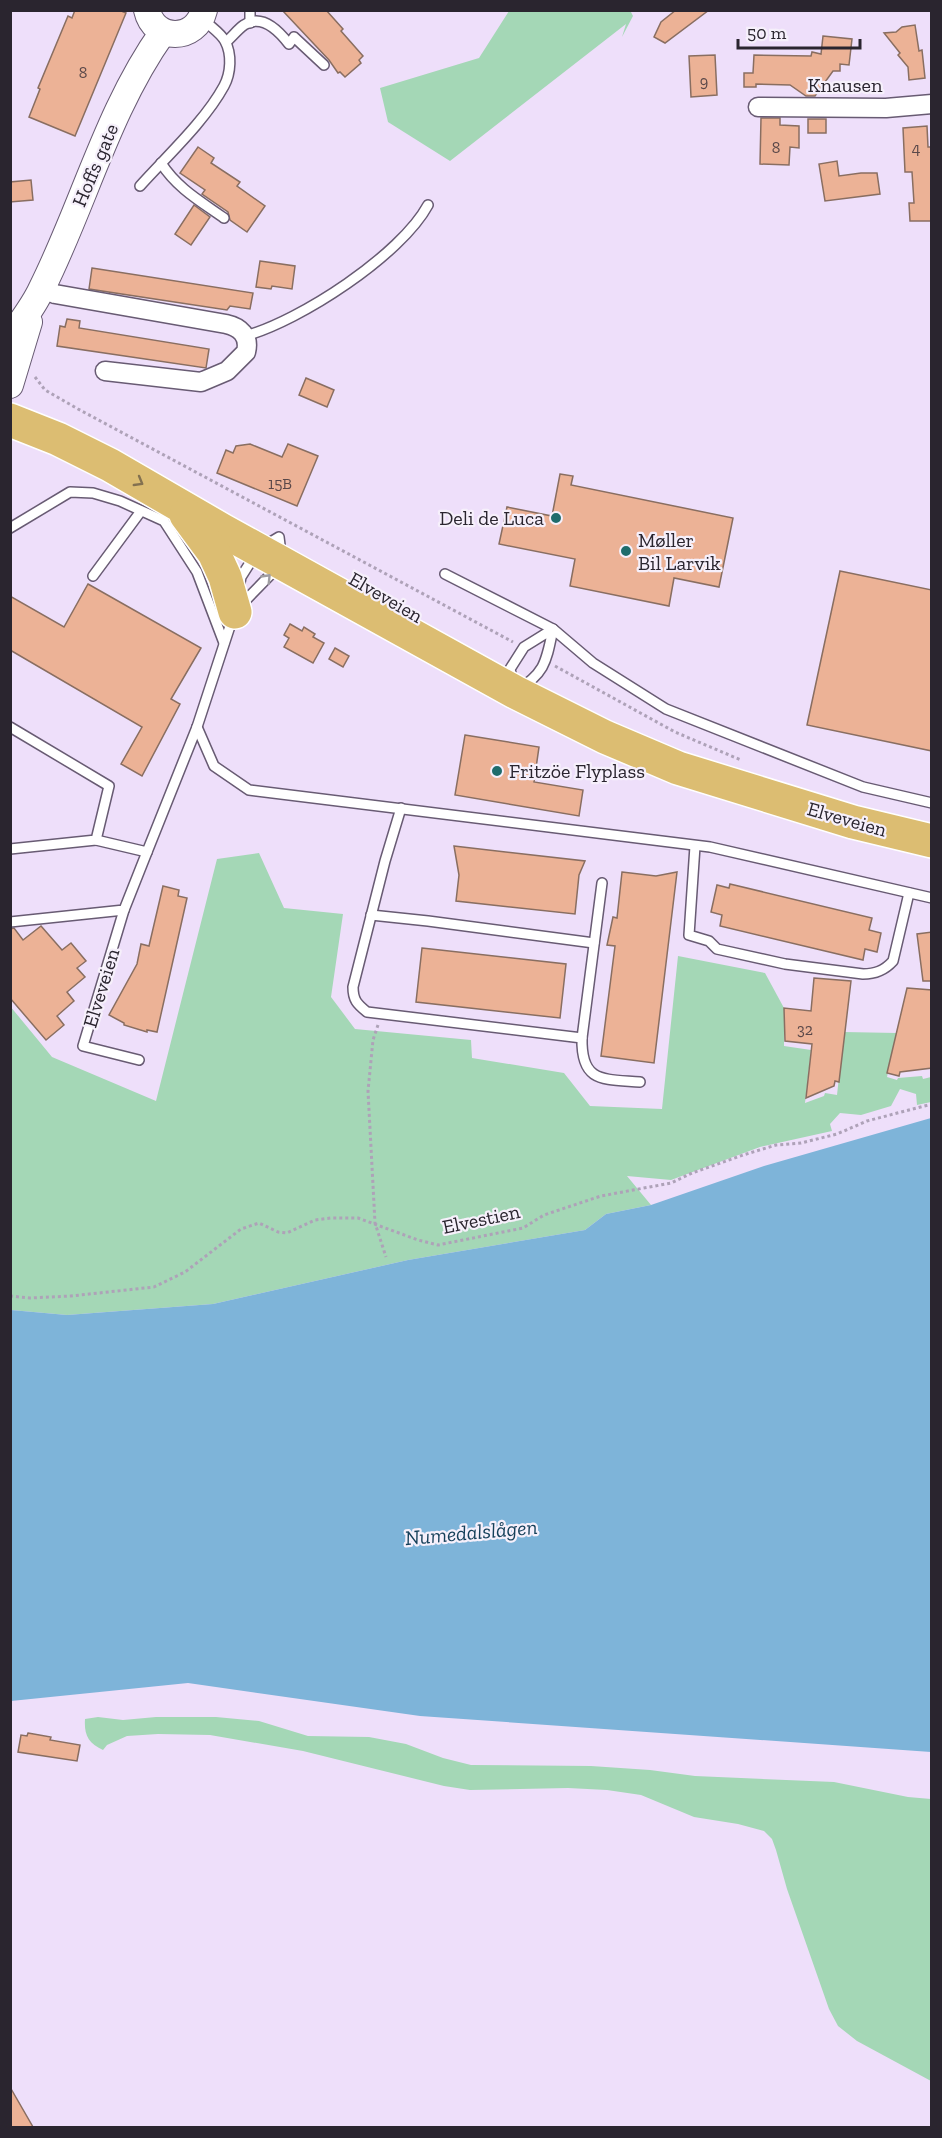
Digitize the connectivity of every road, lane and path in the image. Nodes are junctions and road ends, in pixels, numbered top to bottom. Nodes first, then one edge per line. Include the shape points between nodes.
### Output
1 (147, 10) edge
2 (250, 10) edge
3 (203, 14) edge
4 (250, 23) junction
5 (163, 32) junction
6 (226, 42) junction
7 (324, 65) dead end
8 (932, 104) edge
9 (758, 107) dead end
10 (161, 163) junction
11 (140, 186) dead end
12 (428, 205) dead end
13 (224, 218) dead end
14 (38, 296) junction
15 (245, 336) junction
16 (10, 339) edge
17 (105, 371) dead end
18 (33, 373) dead end
19 (10, 385) edge
20 (10, 398) edge
21 (10, 420) edge
22 (178, 504) junction
23 (141, 511) junction
24 (10, 528) edge
25 (273, 549) junction
26 (445, 574) dead end
27 (93, 576) dead end
28 (235, 612) junction
29 (553, 629) junction
30 (225, 643) junction
31 (526, 670) junction
32 (10, 727) edge
33 (196, 728) junction
34 (757, 779) junction
35 (932, 803) edge
36 (401, 808) junction
37 (96, 840) junction
38 (932, 841) edge
39 (695, 846) junction
40 (10, 849) edge
41 (147, 852) junction
42 (602, 884) dead end
43 (909, 893) junction
44 (932, 898) edge
45 (124, 910) junction
46 (371, 915) junction
47 (10, 922) edge
48 (594, 943) junction
49 (382, 1015) junction
50 (582, 1038) junction
51 (139, 1060) dead end
52 (640, 1082) dead end
53 (932, 1104) edge
54 (375, 1223) junction
55 (386, 1257) dead end
56 (10, 1296) edge

1 - 5 main road via 154,26
2 - 4 lane
3 - 5 main road via 195,27 185,33
3 - 6 lane
4 - 6 lane
4 - 7 lane via 262,22 273,27 289,44 294,37
5 - 14 main road, Hoffs gate via 120,106
6 - 10 lane via 230,68 225,85
8 - 9 street, Knausen via 886,108
10 - 11 lane
10 - 13 lane via 183,190
12 - 15 lane via 401,241 346,284 295,316
14 - 15 street via 55,294 226,324 237,327
14 - 16 main road, Hoffs gate
14 - 19 main road, Hoffs gate
15 - 17 street via 246,352 217,377 201,382
18 - 31 path via 45,390
20 - 25 highway, Elveveien via 132,453
21 -> 22 highway, Elveveien via 58,439
22 - 25 highway, Elveveien
22 - 28 highway via 214,553
23 - 24 lane via 93,493 70,492
23 - 27 lane
23 - 30 lane via 164,521 197,572
28 -> 25 lane
25 - 28 lane, Elveveien via 242,577
25 - 31 highway, Elveveien
26 - 29 lane
28 - 30 lane, Elveveien
29 - 31 lane
29 - 31 lane
29 - 35 lane via 593,663 666,709 863,787
30 - 33 lane, Elveveien
31 - 34 path via 675,732
31 - 34 highway, Elveveien via 605,736 678,768
32 - 37 lane via 109,786
33 - 36 lane via 214,766 249,790
33 - 41 lane, Elveveien
34 - 38 highway, Elveveien via 853,822
36 - 39 lane
36 - 46 lane
37 - 40 lane
37 - 41 lane
39 - 43 lane
39 - 43 lane via 689,935 709,941 717,949 773,962 862,974 875,974 887,968 893,961
41 - 45 lane, Elveveien
42 - 48 lane
43 - 44 lane
45 - 47 lane
45 - 51 lane, Elveveien via 84,1046
46 - 48 lane
46 - 49 lane via 352,987 357,1005
48 - 50 lane
49 - 50 lane
49 - 54 path via 373,1040 368,1091
50 - 52 lane via 584,1065 595,1075
53 - 54 path, Elvestien via 867,1121 837,1134 776,1145 671,1183 601,1196 544,1215 523,1228 438,1245
54 - 55 path
54 - 56 path, Elvestien via 358,1218 331,1218 315,1220 287,1233 259,1223 242,1229 185,1272 154,1287 71,1296

